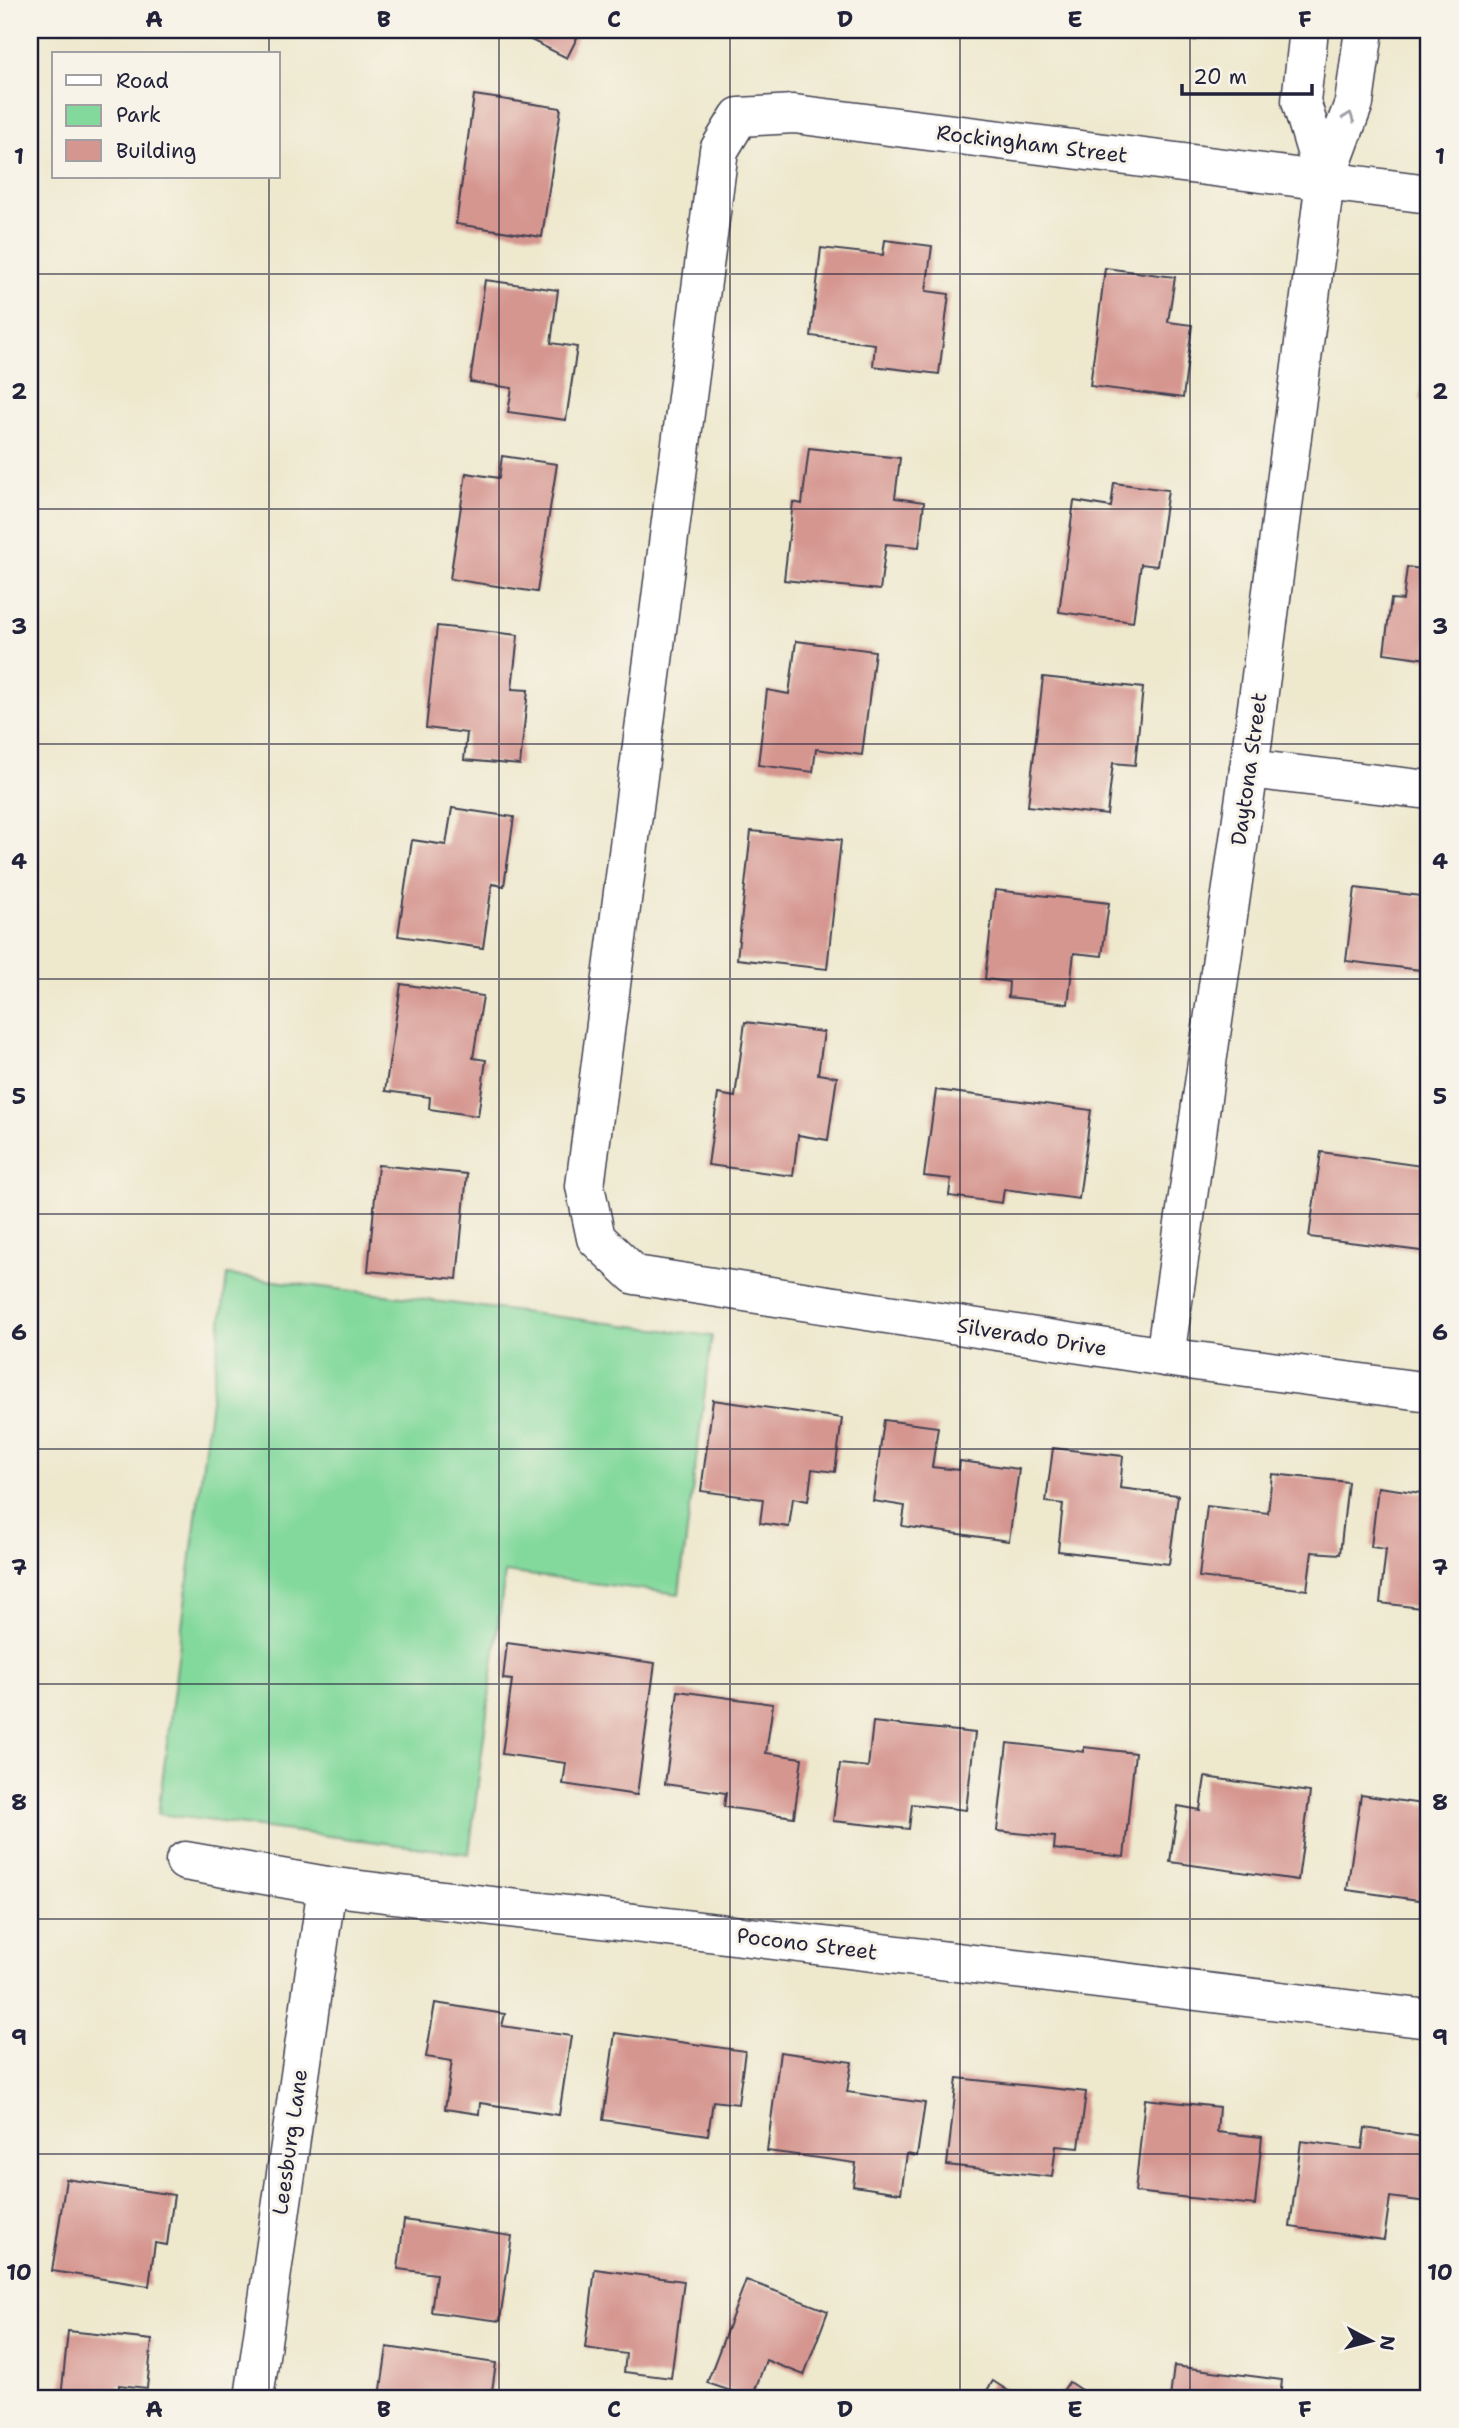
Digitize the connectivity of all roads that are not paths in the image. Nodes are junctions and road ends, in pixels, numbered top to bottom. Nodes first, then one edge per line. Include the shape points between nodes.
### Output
1 (1309, 30) edge
2 (1364, 30) edge
3 (1325, 181) junction
4 (1429, 194) edge
5 (1250, 769) junction
6 (1429, 790) edge
7 (635, 1275) joint
8 (1165, 1357) junction
9 (1429, 1392) edge
10 (185, 1861) dead end
11 (327, 1886) junction
12 (1429, 2019) edge
13 (254, 2398) edge

1 - 3 street, Daytona Street via 1301,101
3 -> 2 street, Daytona Street via 1354,103
3 - 4 street, Rockingham Street
3 - 5 street, Daytona Street
3 - 7 street, Rockingham Street via 794,114 739,117 719,150 585,1186 596,1238
5 - 6 street
5 - 8 street, Daytona Street
7 - 8 street, Silverado Drive
8 - 9 street, Silverado Drive
10 - 11 street, Pocono Street
11 - 12 street, Pocono Street
11 - 13 street, Leesburg Lane

